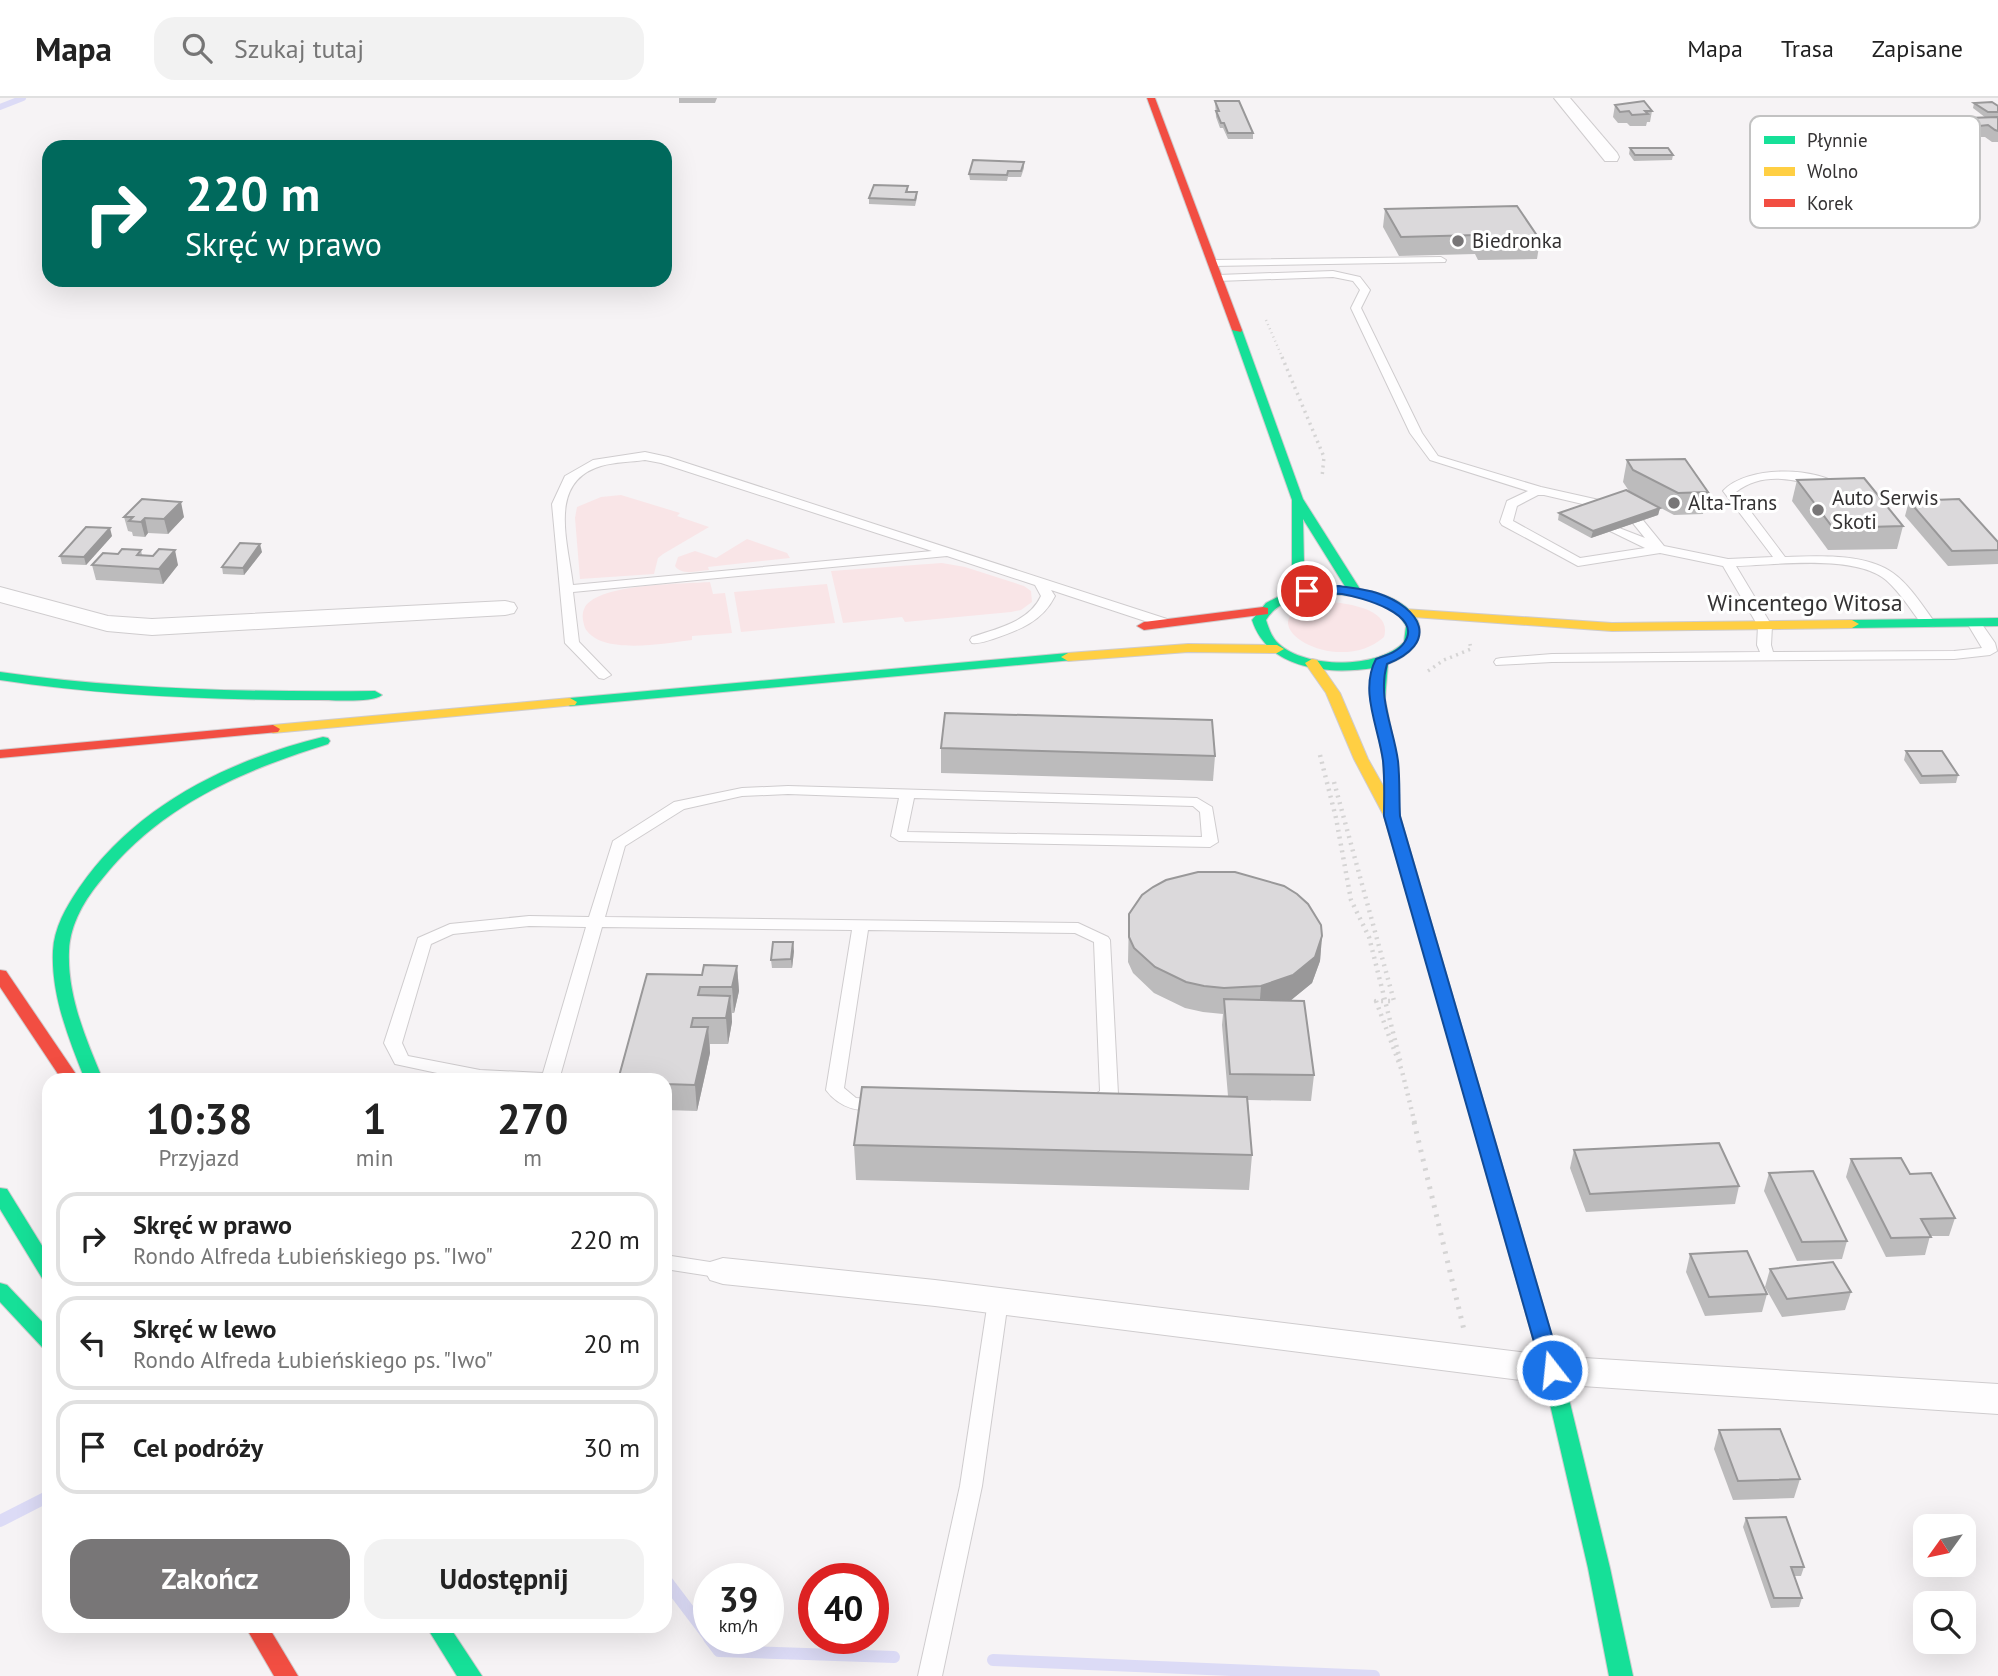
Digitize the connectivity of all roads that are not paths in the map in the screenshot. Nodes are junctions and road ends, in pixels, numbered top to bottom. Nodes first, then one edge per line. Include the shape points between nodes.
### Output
1 (1151, 98) edge
2 (1562, 98) edge
3 (1611, 157) dead end
4 (1368, 260) junction
5 (1441, 260) edge
6 (1215, 270) junction
7 (1356, 279) junction
8 (1538, 490) junction
9 (1844, 496) edge
10 (1297, 499) junction
11 (1604, 505) edge
12 (1581, 513) edge
13 (1638, 522) edge
14 (1614, 530) edge
15 (1660, 549) junction
16 (947, 553) junction
17 (1783, 562) junction
18 (1728, 563) junction
19 (1040, 582) junction
20 (567, 589) junction
21 (1354, 592) junction
22 (0, 594) edge
23 (1293, 594) junction
24 (505, 608) dead end
25 (1263, 611) junction
26 (1404, 612) junction
27 (1998, 622) edge
28 (1974, 623) junction
29 (1168, 624) junction
30 (1929, 624) junction
31 (1765, 626) junction
32 (1127, 627) dead end
33 (1612, 627) junction
34 (1031, 635) dead end
35 (1497, 636) dead end
36 (971, 640) joint
37 (1277, 649) junction
38 (1768, 657) junction
39 (1381, 662) junction
40 (1501, 662) dead end
41 (1312, 663) junction
42 (610, 674) joint
43 (0, 676) edge
44 (577, 677) dead end
45 (499, 708) junction
46 (222, 710) dead end
47 (0, 754) edge
48 (907, 794) junction
49 (1392, 816) junction
50 (594, 922) junction
51 (861, 926) junction
52 (0, 975) edge
53 (66, 1073) edge
54 (91, 1073) edge
55 (465, 1073) edge
56 (552, 1073) edge
57 (892, 1105) edge
58 (1078, 1110) edge
59 (0, 1195) edge
60 (42, 1262) edge
61 (672, 1263) edge
62 (723, 1271) joint
63 (0, 1290) edge
64 (998, 1301) junction
65 (42, 1335) edge
66 (1552, 1370) junction
67 (1998, 1399) edge
68 (260, 1633) edge
69 (442, 1633) edge
70 (286, 1676) edge
71 (470, 1676) edge
72 (930, 1676) edge
73 (1621, 1676) edge

1 - 6 main road
2 - 3 street
4 - 5 lane
4 - 6 lane
4 - 7 lane via 1372,268
6 - 7 lane via 1333,274
6 - 10 main road
7 - 8 lane via 1365,290 1356,308 1416,433 1434,458
8 - 11 lane
8 - 12 lane
8 - 15 lane via 1511,504 1506,522 1578,562
9 - 17 lane via 1819,479 1797,476 1758,477 1737,483 1729,491
10 - 21 main road
10 - 23 main road via 1298,564
13 - 15 lane
14 - 15 lane
15 - 18 lane
16 - 19 lane
16 - 20 lane
16 - 20 lane via 645,456 582,470 569,479 558,503
17 - 18 lane
17 - 30 lane via 1837,561 1869,566 1891,576
18 - 31 lane
19 - 29 lane
19 - 36 lane via 1048,597 1028,621
20 - 42 lane via 572,643
21 - 23 main road
21 - 26 main road via 1374,596
22 - 24 street via 107,623 152,627
23 - 25 main road
25 - 29 main road
25 - 37 main road via 1260,630
26 - 33 main road, Wincentego Witosa
26 - 39 main road via 1416,645
27 - 28 main road, Wincentego Witosa
28 - 30 main road, Wincentego Witosa
28 - 38 lane via 1990,651
29 - 32 main road
30 - 31 main road, Wincentego Witosa
31 - 33 main road, Wincentego Witosa
31 - 38 lane
33 - 35 main road, Wincentego Witosa
34 - 36 main road
37 - 41 main road
37 - 45 main road via 1122,652
38 - 40 lane
39 - 41 main road via 1347,667
39 - 49 main road via 1377,700 1390,760
41 - 49 main road via 1333,693
42 - 44 main road
43 - 46 main road via 78,689 185,697 382,694
45 - 47 main road
45 - 54 main road via 369,730 262,759 194,792 123,842 104,861 77,902 61,950 66,1002
48 - 48 lane via 1197,802 1207,810 1210,842 899,836
48 - 50 lane via 742,792 679,805 618,844
49 - 66 main road
50 - 51 lane
50 - 55 lane via 489,923 450,929 424,941 393,1043 401,1060
50 - 56 lane
51 - 57 lane via 835,1090 852,1104
51 - 58 lane via 1078,928 1102,940 1110,1094
52 - 53 main road
59 - 60 main road
61 - 62 lane
62 - 64 street
63 - 65 main road
64 - 66 street
64 - 72 lane via 971,1486
66 - 67 street
66 - 73 main road
68 - 70 main road
69 - 71 main road

